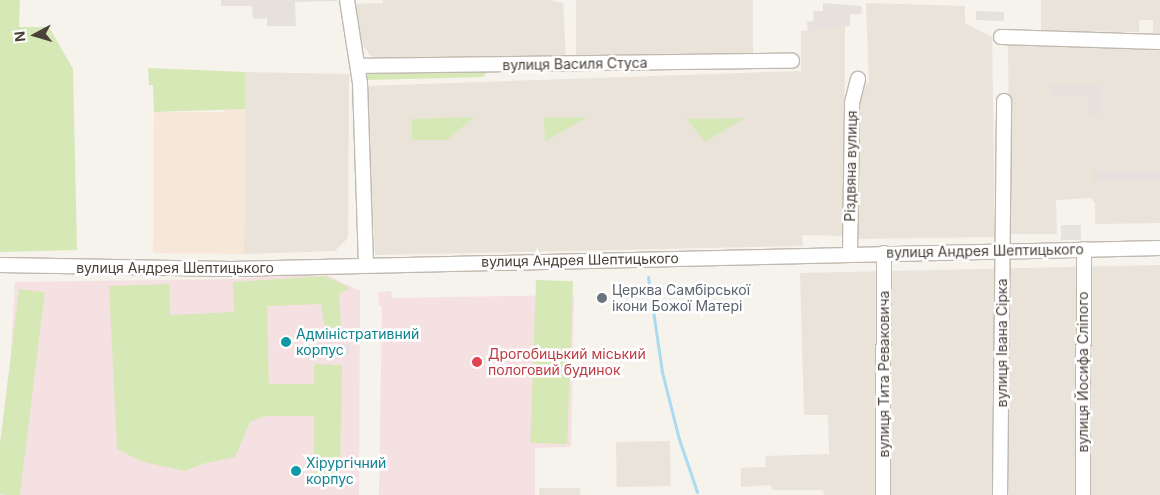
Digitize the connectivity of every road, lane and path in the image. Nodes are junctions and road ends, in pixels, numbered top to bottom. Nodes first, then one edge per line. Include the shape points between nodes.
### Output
1 (347, 0) edge
2 (1001, 37) dead end
3 (1160, 42) edge
4 (792, 61) dead end
5 (358, 66) junction
6 (858, 79) dead end
7 (1004, 101) dead end
8 (1160, 248) edge
9 (1084, 249) junction
10 (1002, 252) junction
11 (850, 253) junction
12 (884, 253) junction
13 (0, 265) edge
14 (366, 265) junction
15 (884, 495) edge
16 (1000, 495) edge
17 (1083, 495) edge

1 - 5 street
2 - 3 street
4 - 5 street, вулиця Василя Стуса
5 - 14 street
6 - 11 street, Різдвяна вулиця via 852,103
7 - 10 street, вулиця Івана Сірка
8 - 9 street, вулиця Андрея Шептицького
9 - 10 street, вулиця Андрея Шептицького
9 - 17 street, вулиця Йосифа Сліпого
10 - 12 street, вулиця Андрея Шептицького
10 - 16 street, вулиця Івана Сірка
11 - 12 street, вулиця Андрея Шептицького
11 - 14 street, вулиця Андрея Шептицького
12 - 15 street, вулиця Тита Реваковича
13 - 14 street, вулиця Андрея Шептицького via 212,269

